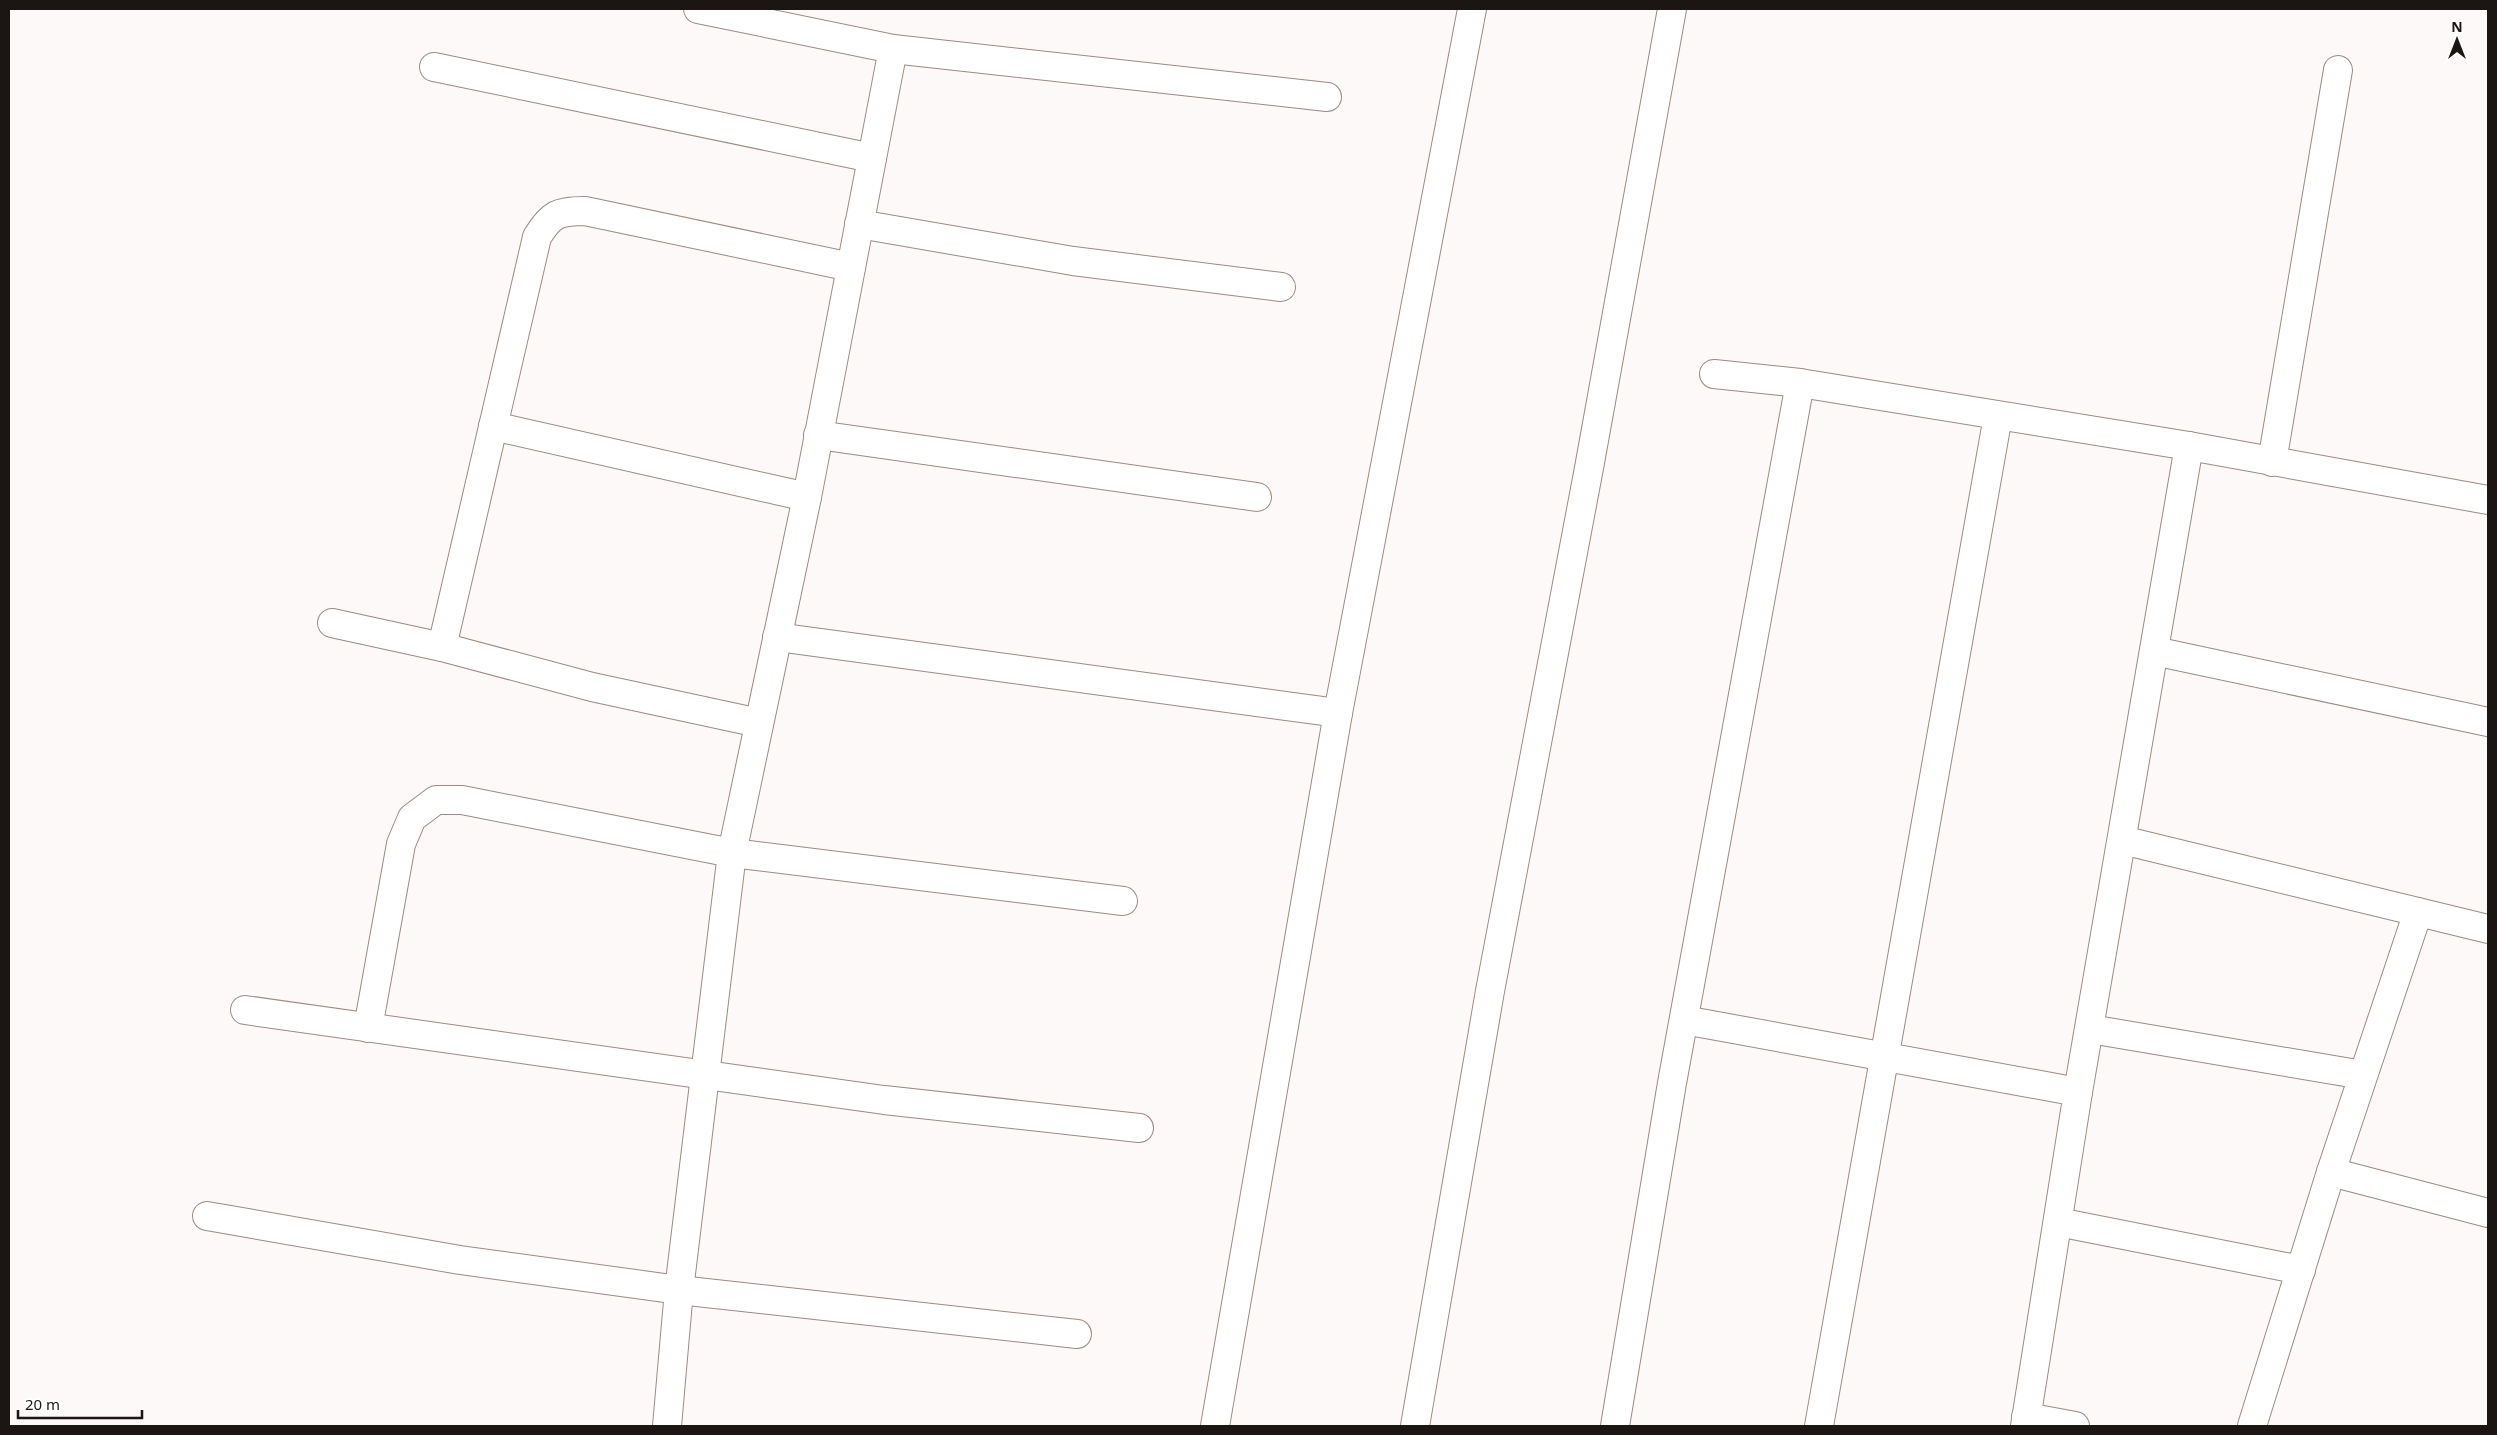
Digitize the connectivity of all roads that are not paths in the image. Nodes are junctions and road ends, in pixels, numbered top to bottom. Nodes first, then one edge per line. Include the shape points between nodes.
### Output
1 (698, 9) edge
2 (1472, 9) edge
3 (1672, 9) edge
4 (893, 49) junction
5 (434, 67) dead end
6 (2338, 70) dead end
7 (1327, 97) dead end
8 (872, 158) junction
9 (859, 224) junction
10 (851, 267) junction
11 (1281, 287) dead end
12 (1714, 374) dead end
13 (1800, 383) junction
14 (1998, 416) junction
15 (493, 426) junction
16 (818, 436) junction
17 (2189, 446) junction
18 (2272, 462) junction
19 (807, 497) junction
20 (1257, 497) dead end
21 (2488, 500) edge
22 (332, 623) dead end
23 (777, 637) junction
24 (442, 647) junction
25 (2154, 651) junction
26 (1338, 713) junction
27 (2488, 722) edge
28 (759, 723) junction
29 (2122, 840) junction
30 (732, 853) junction
31 (1123, 901) dead end
32 (2418, 912) junction
33 (2488, 929) edge
34 (245, 1010) dead end
35 (1684, 1020) junction
36 (368, 1028) junction
37 (2090, 1029) junction
38 (1884, 1057) junction
39 (705, 1074) junction
40 (2363, 1075) junction
41 (2078, 1092) junction
42 (1139, 1128) dead end
43 (2331, 1172) junction
44 (2488, 1212) edge
45 (207, 1216) dead end
46 (2058, 1222) junction
47 (2300, 1270) junction
48 (679, 1290) junction
49 (1077, 1334) dead end
50 (2026, 1422) edge
51 (667, 1426) edge
52 (1215, 1426) edge
53 (1415, 1426) edge
54 (1615, 1426) edge
55 (1819, 1426) edge
56 (2075, 1426) edge
57 (2252, 1426) edge

1 - 4 street
2 - 26 street
3 - 53 street via 1490,991
4 - 7 street
4 - 8 street
5 - 8 street
6 - 18 street
8 - 9 street
9 - 10 street
9 - 11 street via 1073,261
10 - 15 street via 585,211 565,211 548,220 537,237
10 - 16 street
12 - 13 street
13 - 14 street
13 - 35 street
14 - 17 street
14 - 38 street
15 - 19 street
15 - 24 street
16 - 19 street
16 - 20 street
17 - 18 street
17 - 25 street
18 - 21 street
19 - 23 street
22 - 24 street
23 - 26 street
23 - 28 street
24 - 28 street via 592,687
25 - 27 street
25 - 29 street
26 - 52 street
28 - 30 street
29 - 32 street
29 - 37 street
30 - 31 street
30 - 36 street via 462,800 436,800 412,818 401,844
30 - 39 street
32 - 33 street
32 - 40 street
34 - 36 street
35 - 38 street
35 - 54 street
36 - 39 street
37 - 40 street
37 - 41 street
38 - 41 street
38 - 55 street
39 - 42 street via 884,1100
39 - 48 street
40 - 43 street
41 - 46 street
43 - 44 street
43 - 47 street
45 - 48 street via 460,1260
46 - 47 street
46 - 50 street
47 - 57 street
48 - 49 street
48 - 51 street
50 - 56 street

